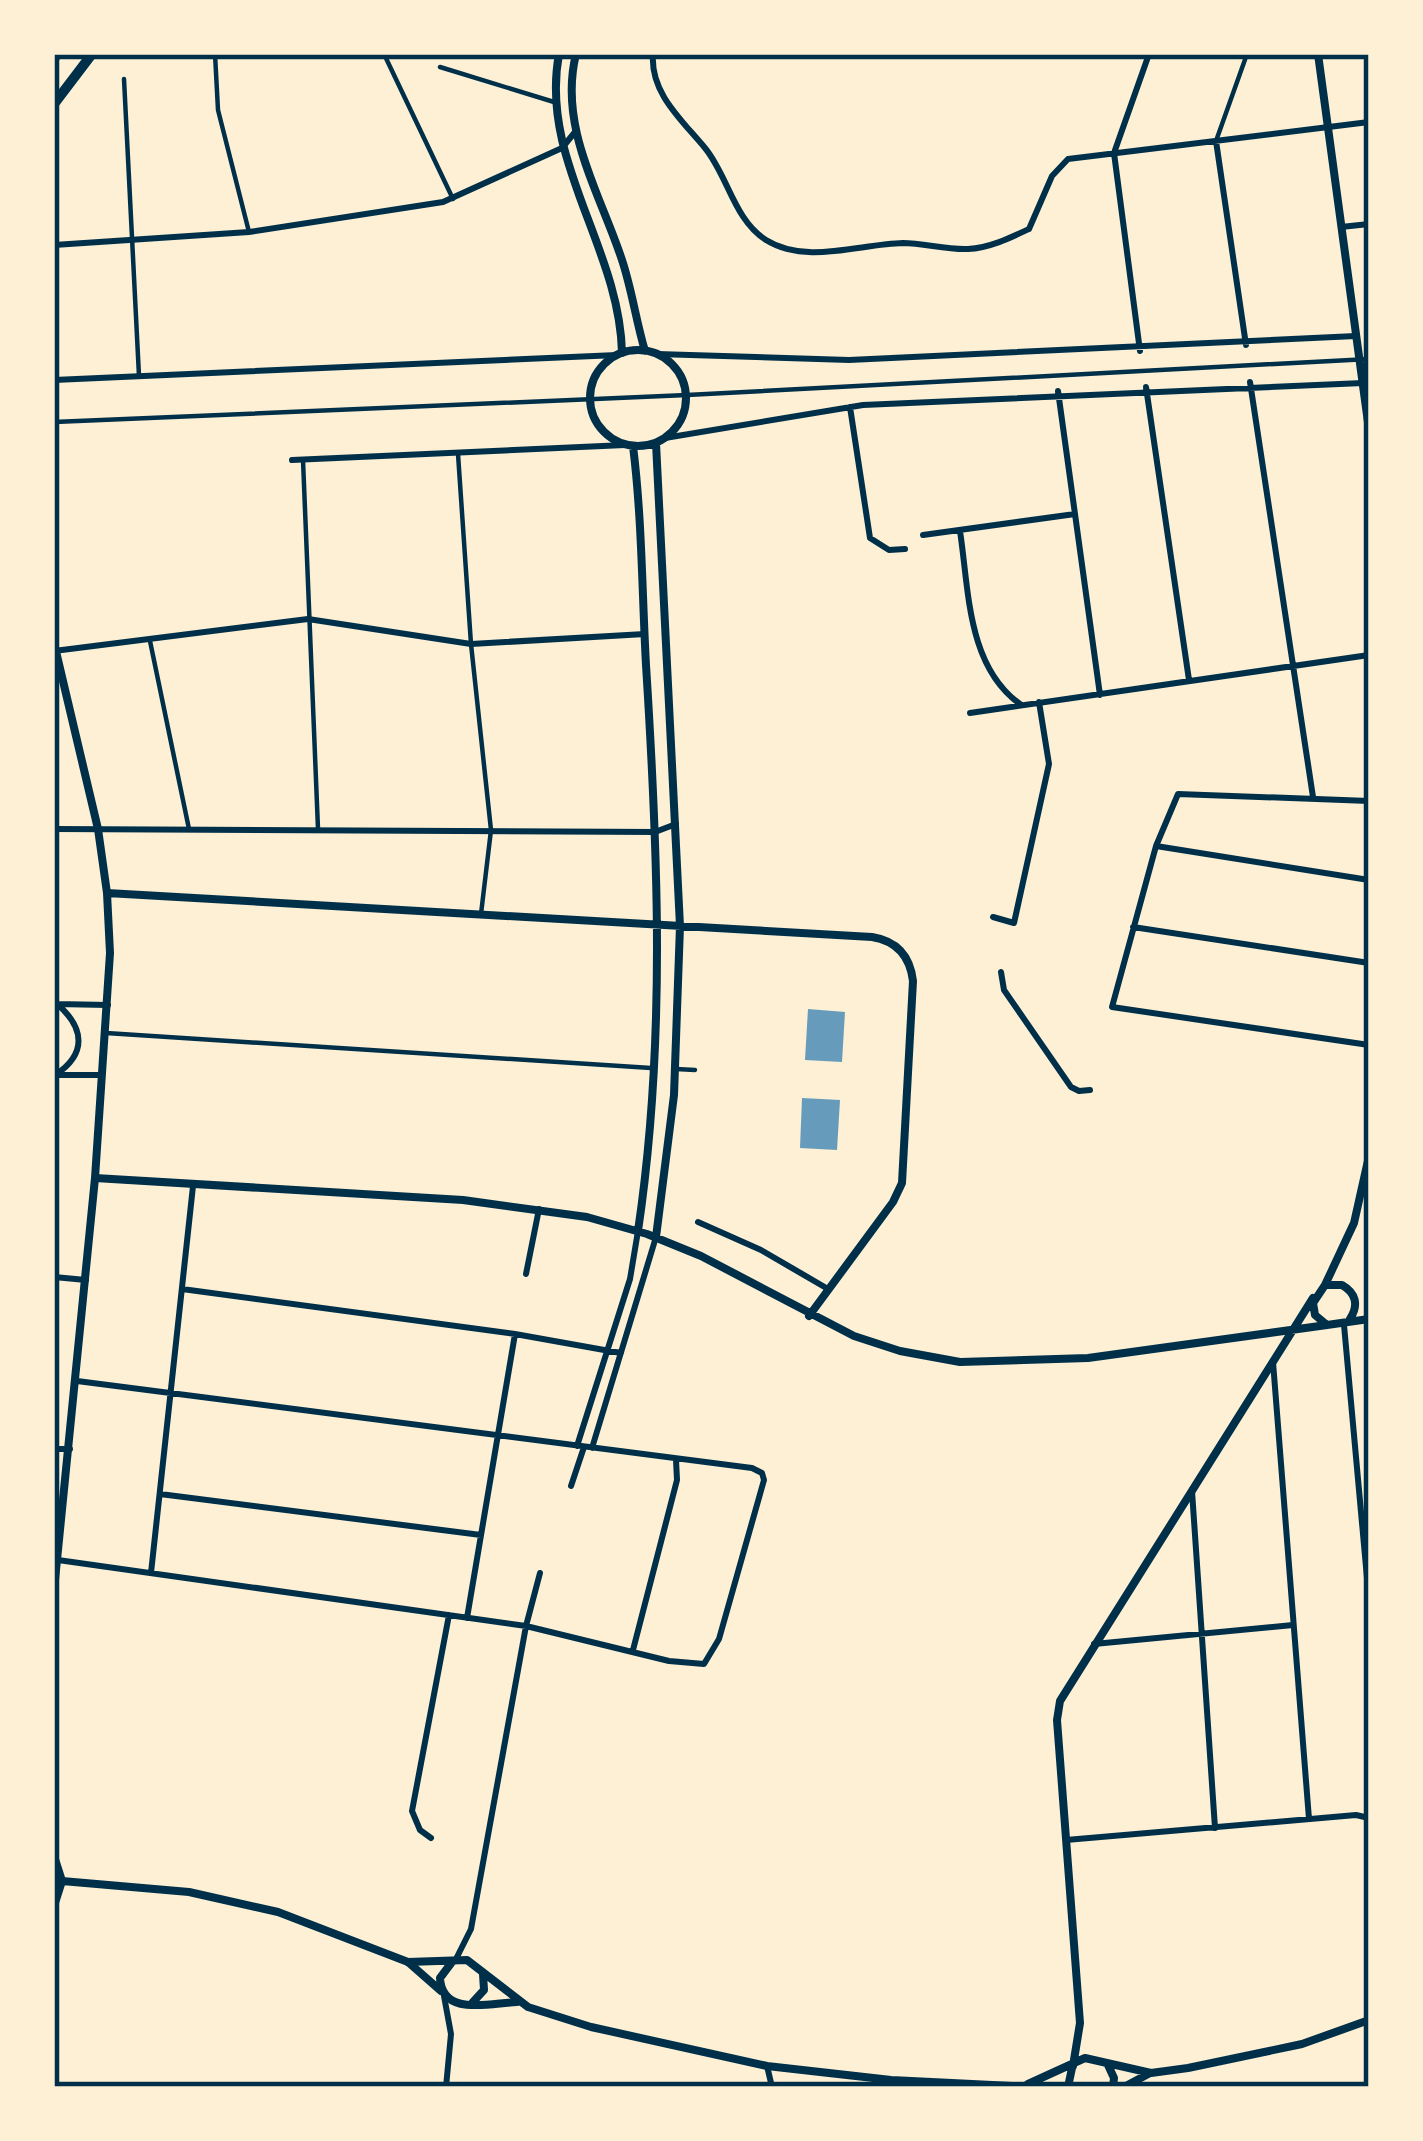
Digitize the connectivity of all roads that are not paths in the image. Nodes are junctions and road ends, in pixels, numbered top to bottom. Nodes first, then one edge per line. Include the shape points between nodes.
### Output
1 (92, 54) edge
2 (215, 54) edge
3 (384, 54) edge
4 (559, 54) edge
5 (576, 54) edge
6 (653, 54) edge
7 (1149, 54) edge
8 (1247, 54) edge
9 (1318, 54) edge
10 (440, 67) dead end
11 (124, 79) dead end
12 (554, 102) junction
13 (54, 104) edge
14 (1369, 122) edge
15 (1326, 127) junction
16 (575, 132) junction
17 (1216, 141) junction
18 (562, 148) junction
19 (1114, 153) junction
20 (453, 200) junction
21 (1369, 224) edge
22 (1340, 227) junction
23 (249, 232) junction
24 (132, 237) junction
25 (54, 245) edge
26 (1356, 336) junction
27 (1246, 344) junction
28 (1140, 349) junction
29 (645, 350) junction
30 (657, 353) junction
31 (620, 354) junction
32 (1364, 359) edge
33 (139, 376) junction
34 (54, 380) edge
35 (1363, 383) junction
36 (1250, 384) junction
37 (1146, 390) junction
38 (1058, 394) junction
39 (687, 395) junction
40 (590, 398) junction
41 (850, 407) junction
42 (54, 422) edge
43 (1369, 426) edge
44 (660, 441) junction
45 (629, 445) junction
46 (458, 454) junction
47 (292, 460) dead end
48 (303, 460) junction
49 (1075, 514) junction
50 (960, 531) junction
51 (922, 536) dead end
52 (905, 550) dead end
53 (308, 619) junction
54 (644, 634) junction
55 (150, 640) junction
56 (471, 644) junction
57 (54, 648) edge
58 (1369, 656) edge
59 (1292, 666) junction
60 (1190, 682) junction
61 (1100, 695) junction
62 (1039, 703) junction
63 (1021, 705) junction
64 (970, 713) dead end
65 (1313, 797) junction
66 (1369, 801) edge
67 (676, 824) junction
68 (54, 829) edge
69 (98, 829) junction
70 (189, 829) junction
71 (318, 829) junction
72 (491, 830) junction
73 (655, 832) junction
74 (1156, 846) junction
75 (1369, 880) edge
76 (107, 893) junction
77 (481, 914) junction
78 (993, 917) dead end
79 (658, 925) junction
80 (680, 926) junction
81 (1132, 927) junction
82 (1369, 963) edge
83 (1001, 972) dead end
84 (55, 1004) edge
85 (107, 1005) junction
86 (106, 1034) junction
87 (1369, 1045) edge
88 (655, 1069) junction
89 (676, 1069) junction
90 (695, 1070) dead end
91 (54, 1075) edge
92 (102, 1076) junction
93 (1090, 1090) dead end
94 (1369, 1156) edge
95 (95, 1178) junction
96 (193, 1186) junction
97 (539, 1209) junction
98 (698, 1222) dead end
99 (638, 1231) junction
100 (656, 1237) junction
101 (526, 1274) dead end
102 (54, 1277) edge
103 (86, 1280) junction
104 (1325, 1285) junction
105 (182, 1289) junction
106 (828, 1289) junction
107 (1313, 1298) junction
108 (809, 1316) junction
109 (1369, 1319) edge
110 (1347, 1322) junction
111 (1327, 1325) junction
112 (1290, 1332) junction
113 (515, 1334) junction
114 (1256, 1337) junction
115 (608, 1349) junction
116 (621, 1353) junction
117 (1273, 1360) junction
118 (77, 1381) junction
119 (172, 1393) junction
120 (498, 1435) junction
121 (584, 1447) junction
122 (54, 1449) edge
123 (70, 1449) junction
124 (676, 1460) junction
125 (572, 1486) dead end
126 (1192, 1487) junction
127 (160, 1495) junction
128 (481, 1535) junction
129 (58, 1560) junction
130 (151, 1573) junction
131 (540, 1573) dead end
132 (54, 1590) edge
133 (1369, 1600) edge
134 (449, 1615) junction
135 (467, 1618) junction
136 (1293, 1624) junction
137 (526, 1626) junction
138 (1202, 1634) junction
139 (1093, 1644) junction
140 (633, 1650) junction
141 (1369, 1817) edge
142 (1309, 1819) junction
143 (1215, 1828) junction
144 (431, 1838) dead end
145 (1066, 1840) junction
146 (54, 1856) edge
147 (62, 1881) junction
148 (54, 1906) edge
149 (407, 1962) junction
150 (454, 1962) junction
151 (478, 1967) junction
152 (442, 1994) junction
153 (519, 2002) junction
154 (472, 2003) junction
155 (1369, 2020) edge
156 (1107, 2064) junction
157 (766, 2066) junction
158 (1073, 2066) junction
159 (1151, 2072) junction
160 (1030, 2086) edge
161 (446, 2087) edge
162 (772, 2087) edge
163 (1068, 2087) edge
164 (1113, 2087) edge
165 (1124, 2087) edge

1 - 13 highway
2 - 23 street via 218,110
3 - 20 street
4 - 12 street
5 - 16 street
6 - 19 street via 663,95 709,152 749,226 794,251 985,247 1029,229 1059,164
7 - 19 street
8 - 17 street
9 - 15 street
10 - 12 street
11 - 24 street
12 - 18 street
14 - 15 street
15 - 17 street
15 - 22 street
16 - 18 street
16 - 29 street
17 - 19 street
17 - 27 street
18 - 20 street
18 - 31 street via 611,285
19 - 28 street
20 - 23 street
21 - 22 street
22 - 26 street
23 - 24 street
24 - 25 street
24 - 33 street
26 - 27 street
26 - 32 street
27 - 28 street
28 - 30 street via 849,360
29 - 30 street
29 - 31 street
30 - 39 street via 677,369
31 - 33 street
31 - 40 street via 598,373
32 - 35 street
32 - 39 street
33 - 34 street
35 - 36 street
35 - 43 street
36 - 37 street
36 - 59 street
37 - 38 street
37 - 60 street
38 - 41 street
38 - 49 street
39 - 40 street
39 - 44 street via 681,419
40 - 42 street
40 - 45 street via 597,422
41 - 44 street
41 - 52 street via 870,538
44 - 45 street
44 - 67 street
45 - 46 street
45 - 54 street
46 - 48 street
46 - 56 street
47 - 48 street
48 - 53 street
49 - 50 street
49 - 61 street
50 - 51 street
50 - 63 street via 978,645
53 - 55 street
53 - 56 street
53 - 71 street
54 - 56 street
54 - 73 street
55 - 57 street
55 - 70 street
56 - 72 street
57 - 69 street
58 - 59 street
59 - 60 street
59 - 65 street
60 - 61 street
61 - 62 street
62 - 63 street
62 - 78 street via 1049,764 1014,923
63 - 64 street
65 - 66 street
65 - 74 street via 1178,794
67 - 73 street
67 - 80 street
68 - 69 street
69 - 70 street
69 - 76 street
70 - 71 street
71 - 72 street
72 - 73 street
72 - 77 street
73 - 79 street
74 - 75 street
74 - 81 street
76 - 77 street
76 - 85 street
77 - 79 street
79 - 80 street
79 - 88 street
80 - 89 street
80 - 106 street via 880,938 911,967 902,1183
81 - 82 street
81 - 87 street via 1112,1007
83 - 93 street via 1004,990 1071,1087
84 - 85 street
84 - 91 street via 78,1027 80,1045
85 - 86 street
86 - 88 street
86 - 92 street
88 - 99 street
89 - 90 street
89 - 100 street
91 - 92 street
92 - 95 street
94 - 104 street via 1360,1208
95 - 96 street
95 - 103 street
96 - 97 street
96 - 105 street
97 - 99 street
97 - 101 street
98 - 106 street
99 - 100 street
99 - 115 street
100 - 108 street
100 - 116 street
102 - 103 street
103 - 118 street
104 - 107 street
104 - 110 street via 1352,1293
105 - 113 street
105 - 119 street
106 - 108 street
107 - 111 street via 1315,1316
107 - 112 street
108 - 114 street via 887,1348 975,1363
109 - 110 street
110 - 111 street
110 - 133 street
111 - 112 street
112 - 114 street
112 - 117 street
113 - 115 street
113 - 120 street
114 - 117 street
115 - 116 street
115 - 121 street
116 - 121 street
117 - 126 street
117 - 136 street
118 - 119 street
118 - 123 street
119 - 120 street
119 - 127 street
120 - 121 street
120 - 128 street
121 - 124 street
121 - 125 street
122 - 123 street
123 - 129 street
124 - 140 street
124 - 140 street via 755,1469 763,1477 719,1639 704,1664
126 - 138 street
126 - 139 street
127 - 128 street
127 - 130 street
128 - 135 street
129 - 130 street
129 - 132 street
130 - 134 street
131 - 137 street
134 - 135 street
134 - 144 street via 412,1811
135 - 137 street
136 - 138 street
136 - 142 street
137 - 140 street
137 - 150 street via 475,1910
138 - 139 street
138 - 143 street
139 - 145 street via 1058,1709
141 - 142 street
142 - 143 street
143 - 145 street
145 - 158 street via 1080,2023
146 - 147 street
147 - 148 street
147 - 149 street via 237,1901
149 - 150 street
149 - 152 street
150 - 151 street
150 - 152 street via 440,1978
151 - 153 street
151 - 154 street via 484,1990
152 - 154 street
152 - 161 street via 451,2034
153 - 154 street
153 - 157 street via 591,2027
155 - 159 street via 1302,2044
156 - 158 street via 1092,2058
156 - 159 street
156 - 164 street
157 - 160 street
157 - 162 street
158 - 160 street
158 - 163 street
159 - 165 street

